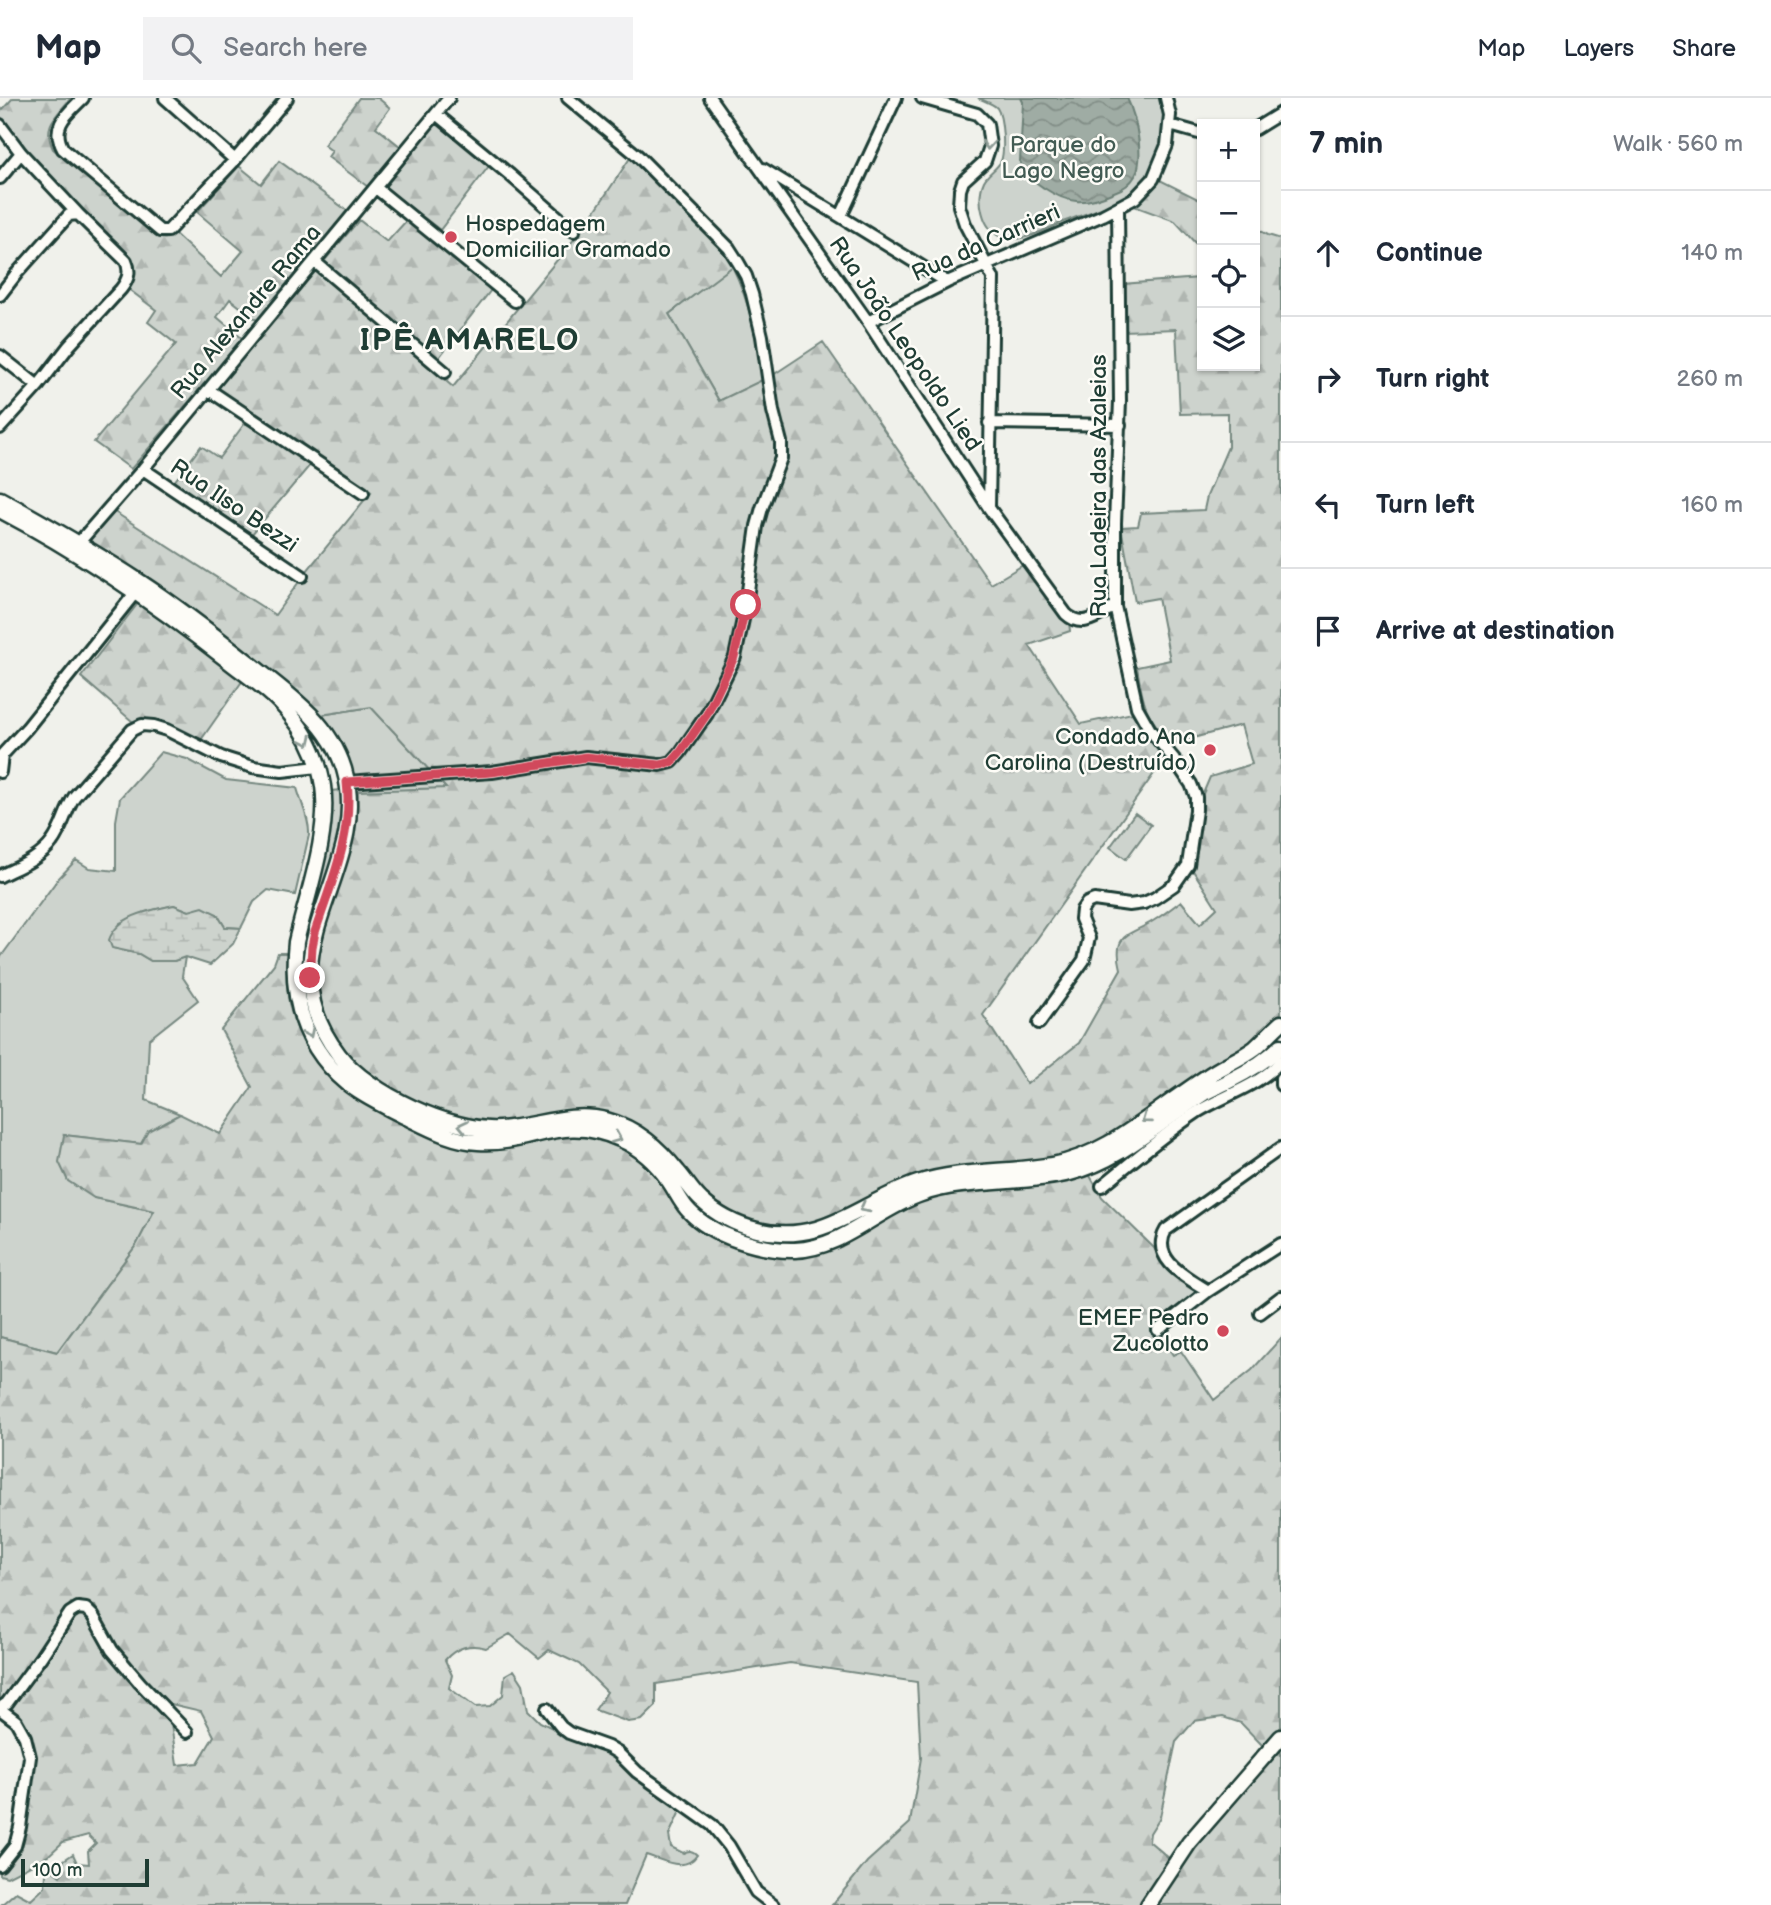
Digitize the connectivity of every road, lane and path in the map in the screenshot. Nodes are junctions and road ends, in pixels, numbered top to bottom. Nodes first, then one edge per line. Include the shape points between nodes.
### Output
1 (83, 98) edge
2 (165, 98) edge
3 (287, 98) edge
4 (449, 98) edge
5 (568, 98) edge
6 (709, 98) edge
7 (895, 98) edge
8 (922, 98) edge
9 (1166, 98) edge
10 (1281, 113) edge
11 (436, 114) junction
12 (0, 125) edge
13 (1170, 125) junction
14 (1260, 127) edge
15 (1197, 133) edge
16 (21, 153) junction
17 (235, 160) junction
18 (758, 166) junction
19 (0, 178) edge
20 (376, 188) junction
21 (1118, 208) junction
22 (74, 215) junction
23 (841, 216) junction
24 (574, 231) dead end
25 (315, 262) junction
26 (987, 265) junction
27 (947, 282) junction
28 (0, 295) edge
29 (514, 301) dead end
30 (868, 322) junction
31 (0, 356) edge
32 (445, 372) dead end
33 (38, 386) junction
34 (209, 390) junction
35 (989, 423) junction
36 (1120, 425) junction
37 (0, 428) edge
38 (143, 470) junction
39 (363, 493) dead end
40 (0, 499) edge
41 (989, 508) junction
42 (0, 510) edge
43 (75, 547) junction
44 (302, 576) dead end
45 (139, 588) junction
46 (1115, 606) junction
47 (342, 762) junction
48 (318, 767) junction
49 (0, 772) edge
50 (347, 782) junction
51 (323, 785) junction
52 (0, 876) edge
53 (1039, 1023) dead end
54 (1281, 1023) edge
55 (1281, 1035) edge
56 (1281, 1046) edge
57 (1280, 1064) edge
58 (1281, 1077) edge
59 (1244, 1081) junction
60 (1281, 1085) edge
61 (1281, 1148) edge
62 (1102, 1186) dead end
63 (1281, 1244) edge
64 (1208, 1291) junction
65 (1281, 1297) edge
66 (1259, 1313) dead end
67 (1158, 1329) dead end
68 (0, 1709) edge
69 (547, 1709) dead end
70 (187, 1732) dead end
71 (1281, 1737) edge
72 (0, 1865) edge
73 (773, 1905) edge
74 (1149, 1905) edge

1 - 17 street via 58,126 63,149 160,231 168,231
2 - 17 street
3 - 17 street
4 - 11 street, Rua Alexandre Rama
5 - 50 street via 638,156 729,248 752,294 781,458 757,526 734,657 707,714 672,762 660,765 586,757 492,772
6 - 18 street, Rua João Leopoldo Lied
7 - 23 street
8 -> 26 street via 977,114 987,124 989,152 964,181 959,206
9 - 13 street, Rua da Carrieri
10 - 14 street
11 - 20 street, Rua Alexandre Rama
11 - 24 street
12 - 16 street
13 - 15 street
13 - 21 street, Rua da Carrieri via 1153,180
16 - 19 street
16 - 22 street
18 - 23 street
18 - 30 street, Rua João Leopoldo Lied
20 - 25 street, Rua Alexandre Rama
20 - 29 street
21 - 26 street, Rua da Carrieri
21 - 36 street, Rua Ladeira das Azaleias
22 - 28 street
22 - 33 street via 126,261 126,282
23 - 27 street
25 - 32 street
25 - 34 street, Rua Alexandre Rama
26 - 27 street, Rua da Carrieri
26 - 35 street via 993,278
27 - 30 street, Rua da Carrieri
30 - 41 street, Rua João Leopoldo Lied
31 - 33 street
33 - 37 street
34 - 38 street, Rua Alexandre Rama
34 - 39 street
35 - 36 street
35 - 41 street
36 - 46 street, Rua Ladeira das Azaleias
38 - 43 street, Rua Alexandre Rama
38 - 44 street, Rua Ilso Bezzi
40 - 43 main road
41 - 46 street, Rua João Leopoldo Lied via 1073,620 1090,620
42 - 43 main road
43 - 45 main road
45 - 47 main road via 216,637 305,708 332,740
45 -> 48 main road via 288,710
45 - 49 street via 2,755
46 - 53 street, Rua Ladeira das Azaleias via 1137,707 1196,797 1191,853 1181,877 1155,898 1129,905 1087,903 1081,919 1089,938 1084,960
47 - 48 main road
47 - 50 main road
48 - 51 main road
48 - 52 street via 282,771 253,767 167,730 142,725 132,730 74,797 51,843 36,858
50 - 51 main road
54 -> 50 main road via 1238,1059 1102,1148 1051,1166 929,1180 809,1231 755,1230 702,1201 664,1154 625,1127 583,1118 501,1129 468,1128 386,1094 349,1067 319,1024 310,978 315,932 347,831
51 -> 59 main road via 322,836 296,942 294,974 309,1035 327,1063 374,1101 464,1141 507,1140 569,1128 595,1130 622,1140 655,1162 684,1206 700,1221 750,1244 782,1250 813,1247 840,1238 923,1193 1073,1172 1115,1155 1211,1089
55 - 59 main road via 1247,1065
56 - 59 main road
57 - 59 street
58 - 60 street
59 - 62 street
61 - 64 street via 1166,1230 1160,1245 1171,1265
63 - 64 street
64 - 67 street
65 - 66 street
68 - 70 street via 78,1608 93,1616 113,1650
68 - 72 street via 16,1721 30,1757 15,1846
69 - 73 street via 569,1733 618,1753 637,1772 712,1825 756,1892
71 - 74 main road via 1189,1843

